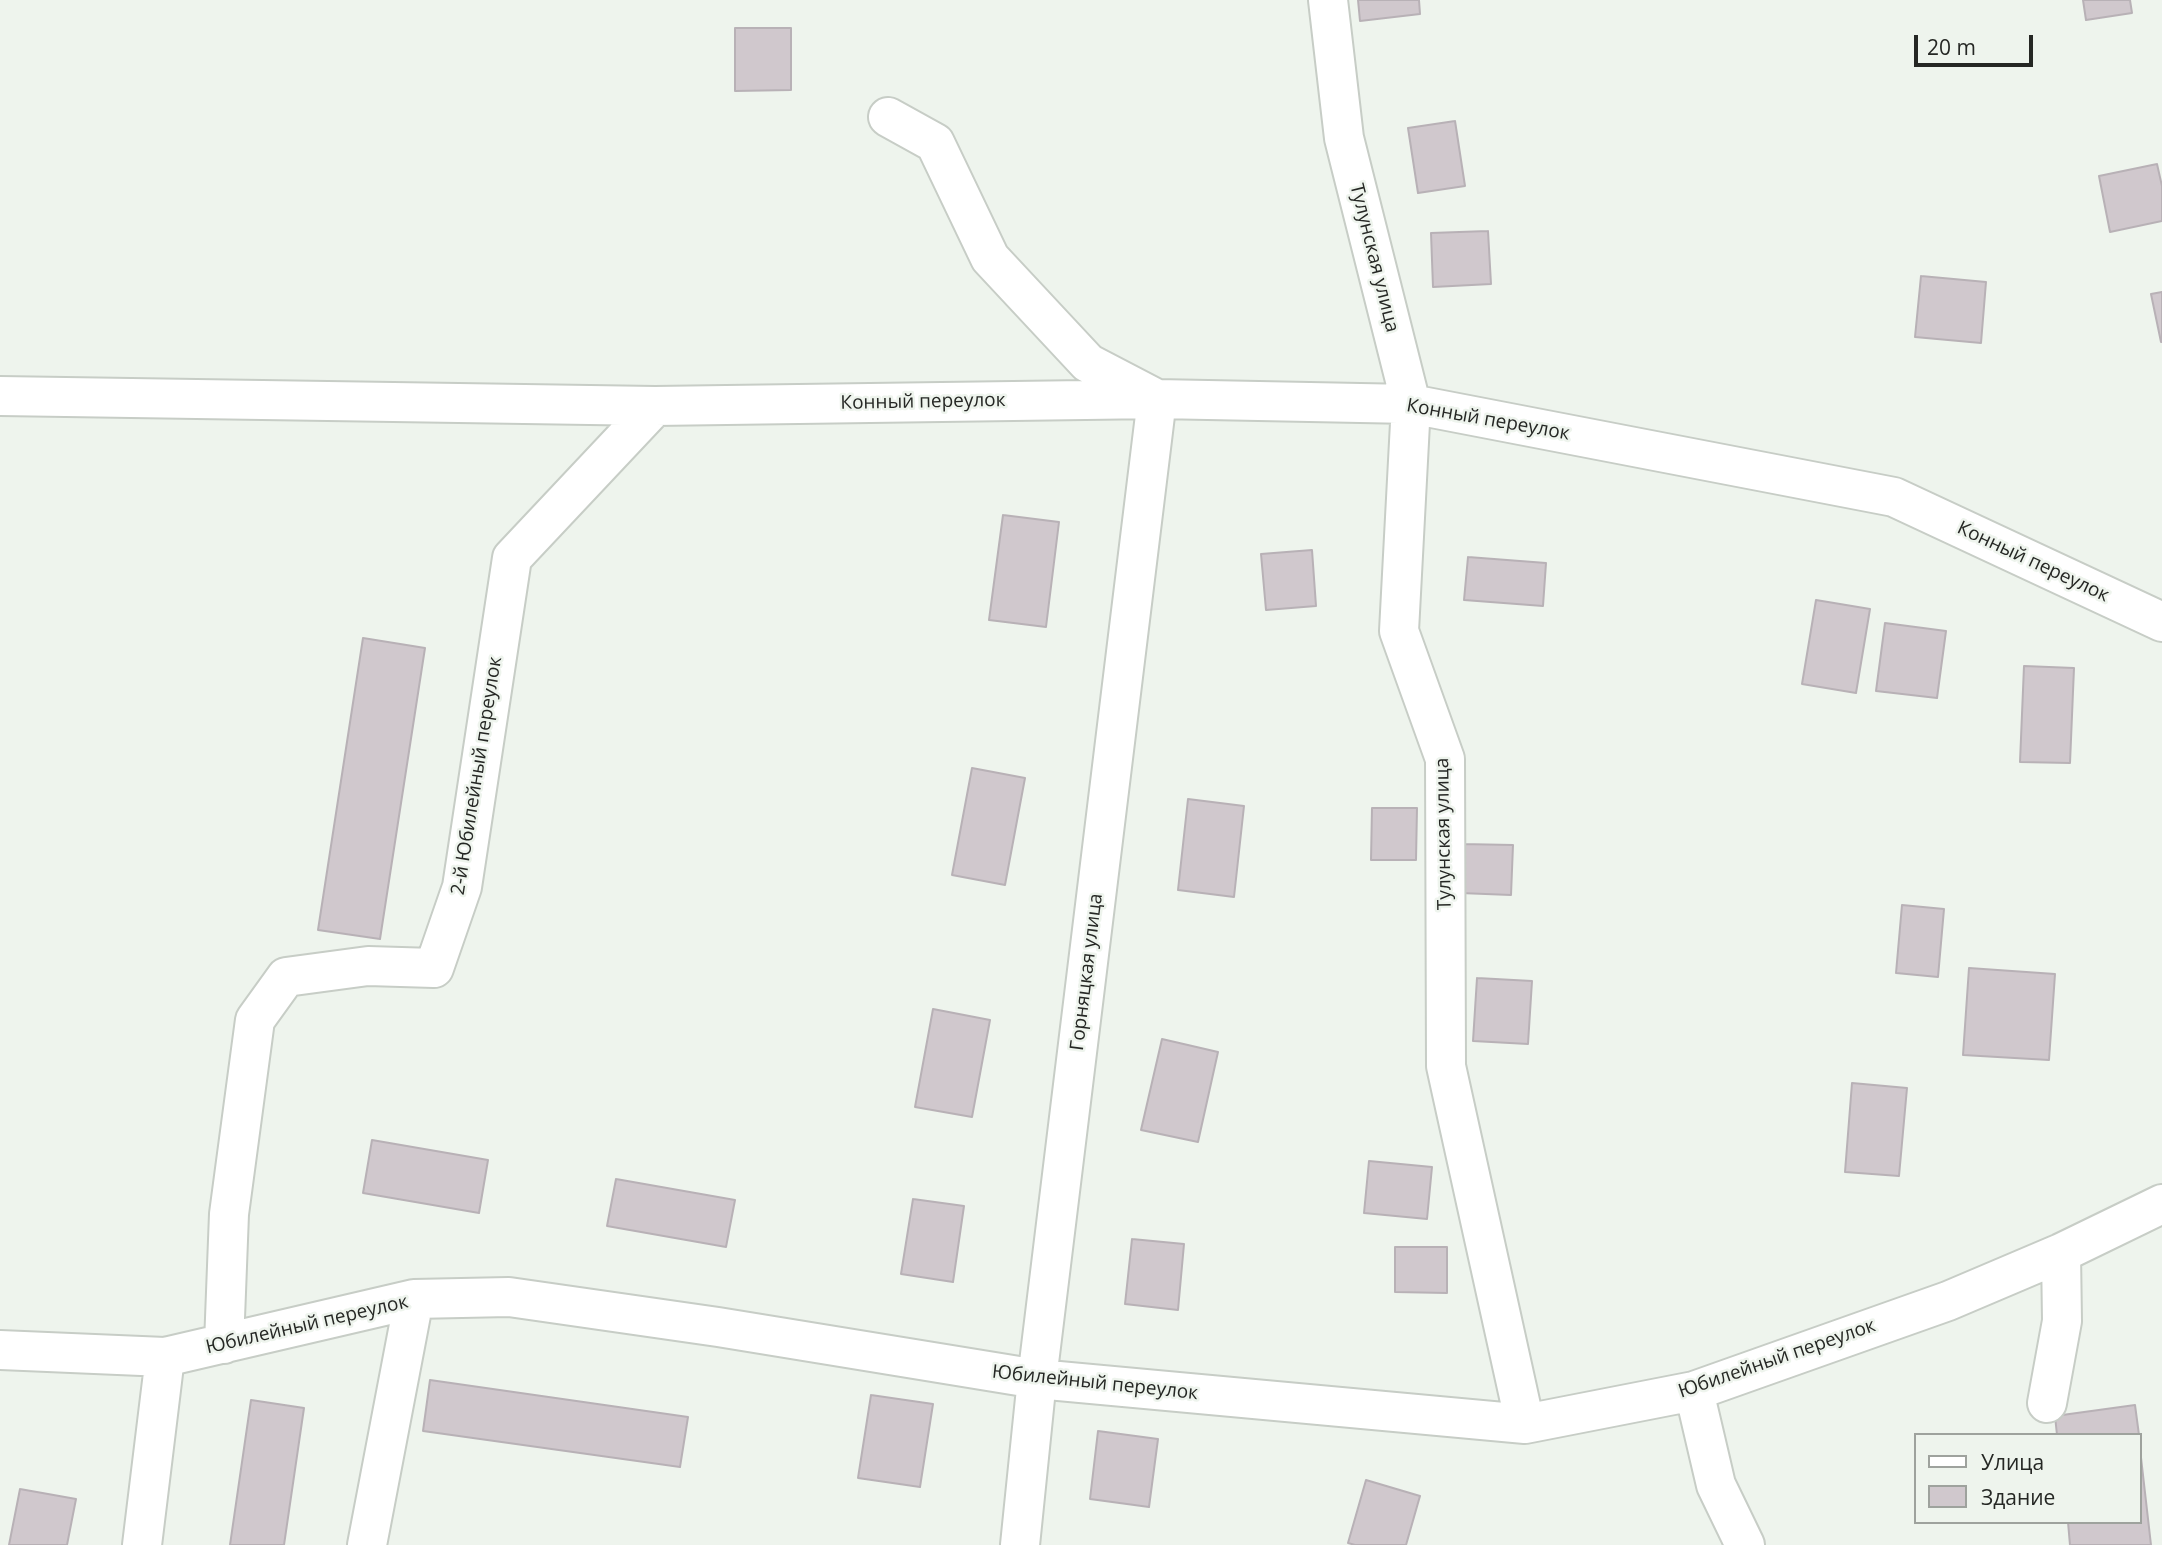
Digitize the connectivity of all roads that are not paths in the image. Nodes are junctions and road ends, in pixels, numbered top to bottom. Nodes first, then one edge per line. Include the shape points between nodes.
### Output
1 (1328, 0) edge
2 (888, 117) dead end
3 (0, 396) edge
4 (1157, 399) junction
5 (1410, 404) junction
6 (655, 406) junction
7 (2162, 622) edge
8 (2162, 1204) edge
9 (2061, 1253) junction
10 (414, 1299) junction
11 (224, 1344) junction
12 (0, 1350) edge
13 (165, 1357) junction
14 (1037, 1379) junction
15 (1694, 1391) junction
16 (2047, 1403) dead end
17 (1525, 1424) junction
18 (142, 1545) edge
19 (367, 1545) edge
20 (1020, 1545) edge
21 (1745, 1545) edge

1 - 5 street, Тулунская улица via 1344,138
2 - 4 street via 935,143 990,258 1088,363
3 - 6 street, Конный переулок
4 - 5 street, Конный переулок
4 - 6 street, Конный переулок
4 - 14 street, Горняцкая улица
5 - 7 street, Конный переулок via 1894,497
5 - 17 street, Тулунская улица via 1399,631 1445,759 1446,1066
6 - 11 street, 2-й Юбилейный переулок via 512,558 462,887 434,968 368,966 286,977 255,1020 229,1214
8 - 9 street, Юбилейный переулок
9 - 15 street, Юбилейный переулок via 1948,1301
9 - 16 street via 2062,1321
10 - 11 street, Юбилейный переулок
10 - 14 street, Юбилейный переулок via 509,1297
10 - 19 street
11 - 13 street, Юбилейный переулок
12 - 13 street, Юбилейный переулок
13 - 18 street
14 - 17 street, Юбилейный переулок
14 - 20 street, Горняцкая улица
15 - 17 street, Юбилейный переулок
15 - 21 street via 1716,1485

